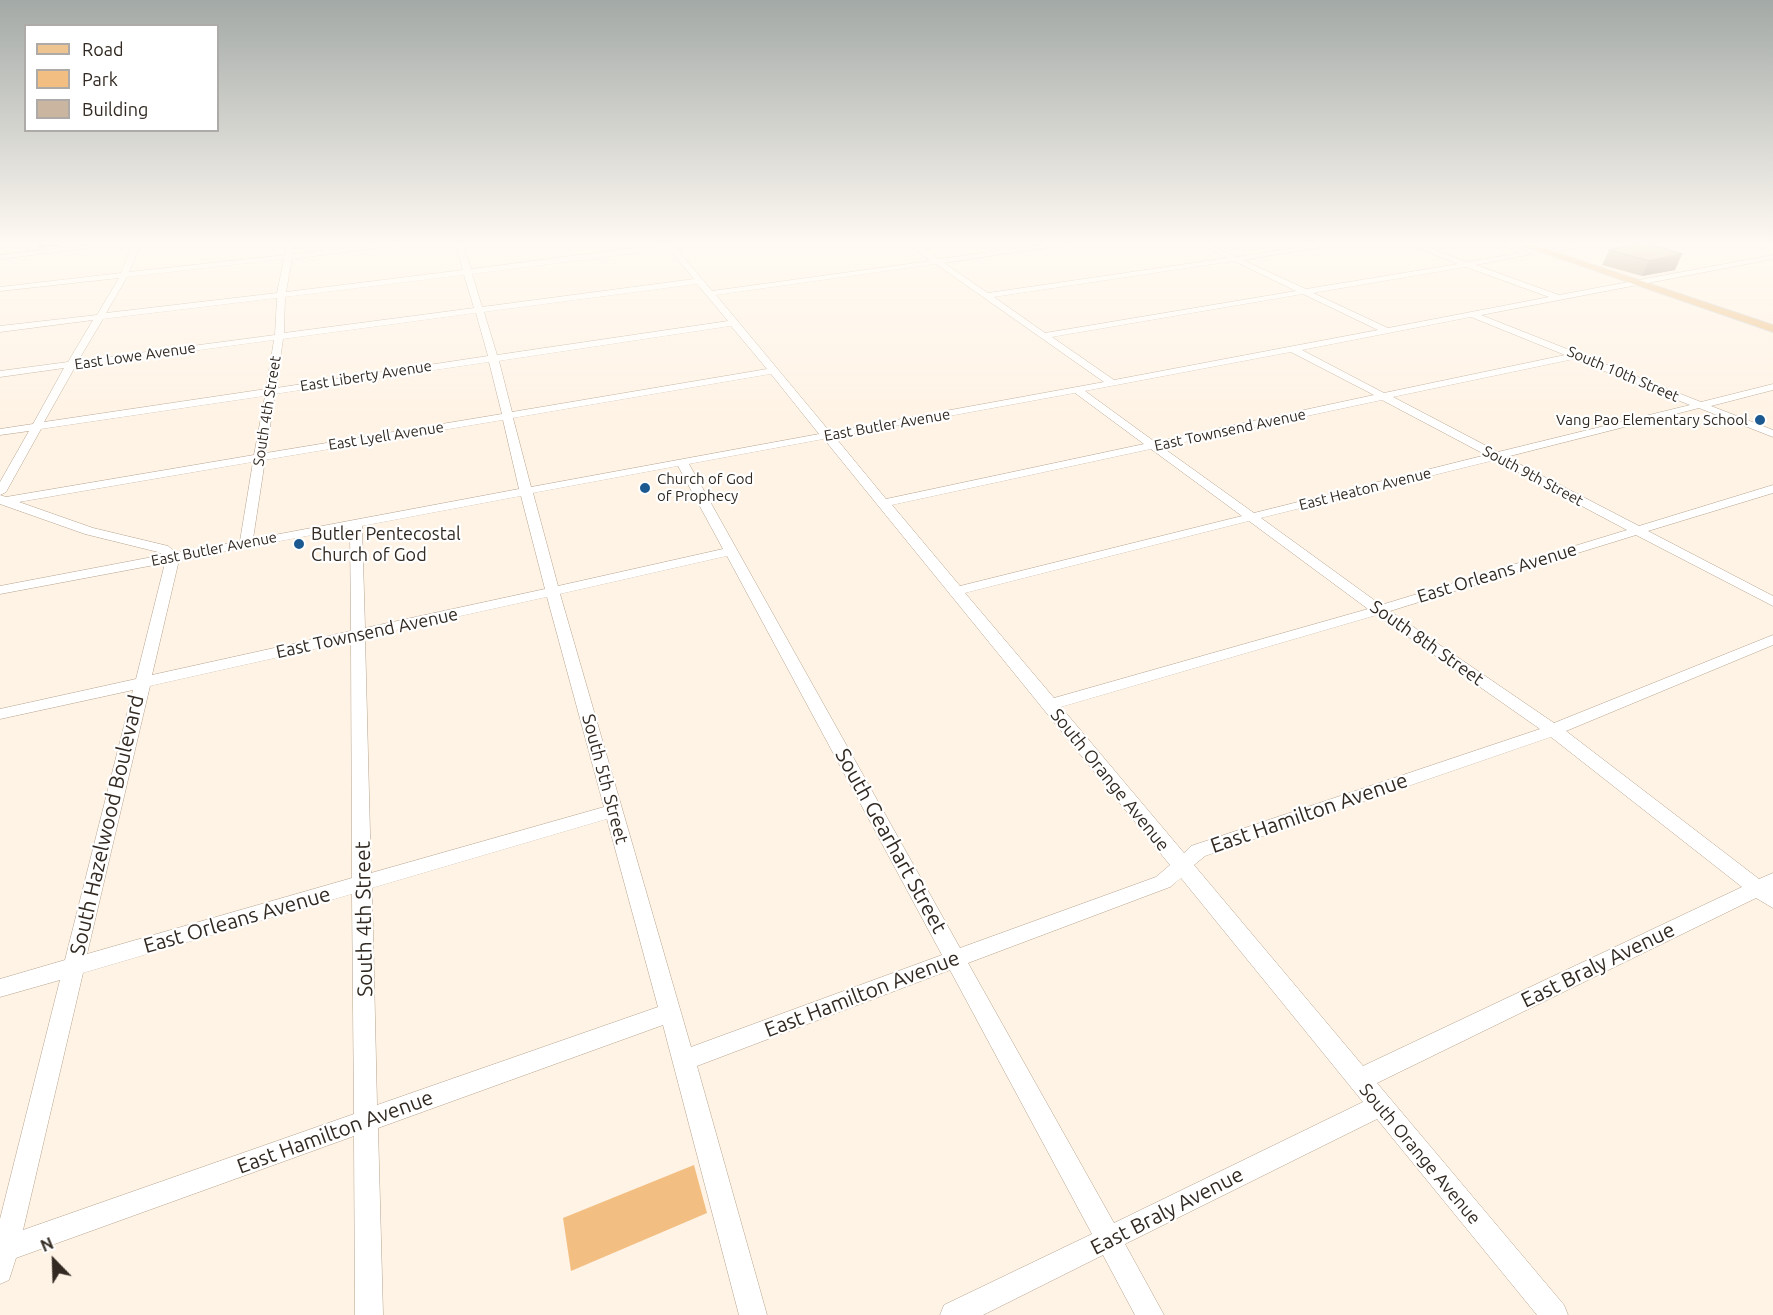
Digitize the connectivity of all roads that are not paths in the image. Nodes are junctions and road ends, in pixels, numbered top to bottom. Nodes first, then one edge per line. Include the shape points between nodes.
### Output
1 (107, 304) edge
2 (199, 304) edge
3 (281, 304) edge
4 (477, 304) edge
5 (541, 304) edge
6 (717, 304) edge
7 (996, 304) edge
8 (1230, 304) edge
9 (1331, 304) edge
10 (1527, 304) edge
11 (1699, 304) edge
12 (479, 311) junction
13 (1473, 315) junction
14 (99, 317) junction
15 (732, 323) junction
16 (0, 329) edge
17 (1773, 329) edge
18 (1388, 331) junction
19 (1042, 336) junction
20 (279, 337) junction
21 (1293, 349) junction
22 (1578, 355) junction
23 (493, 357) junction
24 (71, 364) junction
25 (772, 371) junction
26 (0, 374) edge
27 (1112, 383) junction
28 (1773, 387) edge
29 (1077, 390) junction
30 (270, 391) junction
31 (1386, 398) junction
32 (1700, 406) junction
33 (507, 416) junction
34 (37, 426) junction
35 (0, 432) edge
36 (1773, 434) edge
37 (825, 435) junction
38 (1156, 446) junction
39 (259, 456) junction
40 (1497, 457) junction
41 (682, 462) junction
42 (1773, 489) edge
43 (525, 491) junction
44 (1, 498) edge
45 (882, 503) junction
46 (1252, 517) junction
47 (356, 522) junction
48 (1635, 530) junction
49 (125, 541) junction
50 (246, 543) junction
51 (733, 551) junction
52 (173, 557) junction
53 (120, 567) junction
54 (0, 590) edge
55 (553, 591) junction
56 (956, 591) junction
57 (1773, 602) edge
58 (1379, 610) junction
59 (359, 635) junction
60 (1773, 640) edge
61 (141, 683) junction
62 (1048, 705) junction
63 (0, 714) edge
64 (1553, 730) junction
65 (613, 811) junction
66 (1182, 867) junction
67 (363, 883) junction
68 (1768, 890) edge
69 (955, 958) junction
70 (73, 967) junction
71 (0, 988) edge
72 (671, 1012) junction
73 (684, 1060) junction
74 (1359, 1080) junction
75 (1380, 1106) junction
76 (366, 1121) junction
77 (1109, 1240) junction
78 (2, 1257) edge
79 (369, 1315) edge
80 (753, 1315) edge
81 (954, 1315) edge
82 (1150, 1315) edge
83 (1554, 1315) edge

1 - 14 street
2 - 14 street
3 - 20 street, South 4th Street
4 - 12 street, South 5th Street
5 - 12 street, East Lowe Avenue
6 - 15 street, South Orange Avenue
7 - 19 street
8 - 19 street
9 - 18 street
10 - 13 street, East Butler Avenue
11 - 17 main road
12 - 20 street, East Lowe Avenue
12 - 23 street, South 5th Street
13 - 18 street, East Butler Avenue
13 - 22 street, South 10th Street
14 - 16 street
14 - 24 street
15 - 23 street, East Liberty Avenue
15 - 25 street, South Orange Avenue
18 - 21 street, East Butler Avenue
19 - 27 street
20 - 24 street, East Lowe Avenue
20 - 30 street, South 4th Street
21 - 27 street, East Butler Avenue
21 - 31 street, South 9th Street
22 - 31 street, East Townsend Avenue
22 - 32 street, South 10th Street
23 - 30 street, East Liberty Avenue
23 - 33 street, South 5th Street
24 - 26 street, East Lowe Avenue
24 - 34 street
25 - 33 street, East Lyell Avenue
25 - 37 street, South Orange Avenue
27 - 29 street, East Butler Avenue
28 - 32 street, East Heaton Avenue
29 - 37 street, East Butler Avenue
29 - 38 street, South 8th Street
30 - 34 street, East Liberty Avenue
30 - 39 street, South 4th Street
31 - 38 street, East Townsend Avenue
31 - 40 street, South 9th Street
32 - 36 street, South 10th Street
32 - 40 street, East Heaton Avenue
33 - 39 street, East Lyell Avenue
33 - 43 street, South 5th Street
34 - 35 street, East Liberty Avenue
34 - 44 street
37 - 41 street, East Butler Avenue
37 - 45 street, South Orange Avenue
38 - 45 street, East Townsend Avenue
38 - 46 street, South 8th Street
39 - 44 street, East Lyell Avenue
39 - 50 street, South 4th Street
40 - 46 street, East Heaton Avenue
40 - 48 street, South 9th Street
41 - 43 street, East Butler Avenue
41 - 51 street, South Gearhart Street
42 - 48 street, East Orleans Avenue
43 - 47 street, East Butler Avenue
43 - 55 street, South 5th Street
44 - 49 street via 60,522
45 - 56 street, South Orange Avenue
46 - 56 street, East Heaton Avenue
46 - 58 street, South 8th Street
47 - 50 street, East Butler Avenue
47 - 59 street, South 4th Street
48 - 57 street, South 9th Street
48 - 58 street, East Orleans Avenue
49 - 52 street via 163,549
49 - 53 street via 129,549
50 - 52 street, East Butler Avenue
51 - 55 street, East Townsend Avenue
51 - 69 street, South Gearhart Street
52 - 53 street, East Butler Avenue
52 - 61 street, South Hazelwood Boulevard
53 - 54 street, East Butler Avenue
55 - 59 street, East Townsend Avenue
55 - 65 street, South 5th Street
56 - 62 street, South Orange Avenue
58 - 62 street, East Orleans Avenue
58 - 64 street, South 8th Street
59 - 61 street, East Townsend Avenue
59 - 67 street, South 4th Street
60 - 64 street, East Hamilton Avenue
61 - 63 street, East Townsend Avenue
61 - 70 street, South Hazelwood Boulevard
62 - 66 street, South Orange Avenue
64 - 66 street, East Hamilton Avenue via 1198,851
64 - 68 street, South 8th Street
65 - 67 street, East Orleans Avenue
65 - 72 street, South 5th Street
66 - 69 street, East Hamilton Avenue via 1162,882
66 - 74 street, South Orange Avenue
67 - 70 street, East Orleans Avenue
67 - 76 street, South 4th Street
68 - 74 street, East Braly Avenue
69 - 73 street, East Hamilton Avenue
69 - 77 street, South Gearhart Street
70 - 71 street, East Orleans Avenue
70 - 78 street, South Hazelwood Boulevard
72 - 73 street, South 5th Street
72 - 76 street, East Hamilton Avenue
73 - 80 street, South 5th Street
74 - 75 street, South Orange Avenue
75 - 77 street, East Braly Avenue
75 - 83 street, South Orange Avenue
76 - 78 street, East Hamilton Avenue
76 - 79 street, South 4th Street
77 - 81 street, East Braly Avenue
77 - 82 street, South Gearhart Street

